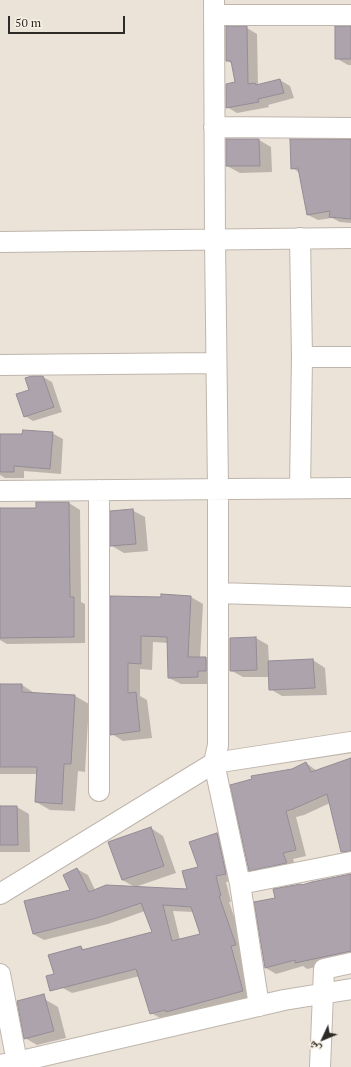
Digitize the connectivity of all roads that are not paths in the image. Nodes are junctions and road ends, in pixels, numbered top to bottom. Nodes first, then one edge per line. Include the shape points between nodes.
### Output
1 (214, 7) edge
2 (351, 15) edge
3 (214, 127) junction
4 (351, 128) edge
5 (300, 238) junction
6 (351, 238) edge
7 (215, 239) junction
8 (0, 242) edge
9 (302, 357) junction
10 (351, 357) edge
11 (216, 363) junction
12 (0, 365) edge
13 (300, 488) junction
14 (351, 488) edge
15 (218, 489) junction
16 (99, 490) junction
17 (0, 491) edge
18 (218, 593) junction
19 (351, 597) edge
20 (351, 742) edge
21 (214, 763) junction
22 (99, 791) dead end
23 (351, 862) edge
24 (240, 884) junction
25 (0, 894) edge
26 (351, 963) edge
27 (0, 974) edge
28 (351, 989) edge
29 (323, 994) junction
30 (259, 1006) junction
31 (9, 1063) edge
32 (320, 1067) edge

1 - 2 street
1 - 3 street
3 - 4 street
3 - 7 street
5 - 6 street
5 - 7 street
5 - 9 street
7 - 8 street
7 - 11 street
9 - 10 street
9 - 13 street
11 - 12 street
11 - 15 street
13 - 14 street
13 - 15 street
15 - 16 street
15 - 18 street
16 - 17 street
16 - 22 street
18 - 19 street
18 - 21 street via 218,745
20 - 21 street
21 - 24 street
21 - 25 street
23 - 24 street
24 - 30 street
26 - 29 street via 324,968
27 - 31 street
28 - 29 street
29 - 30 street
29 - 32 street
30 - 31 street

